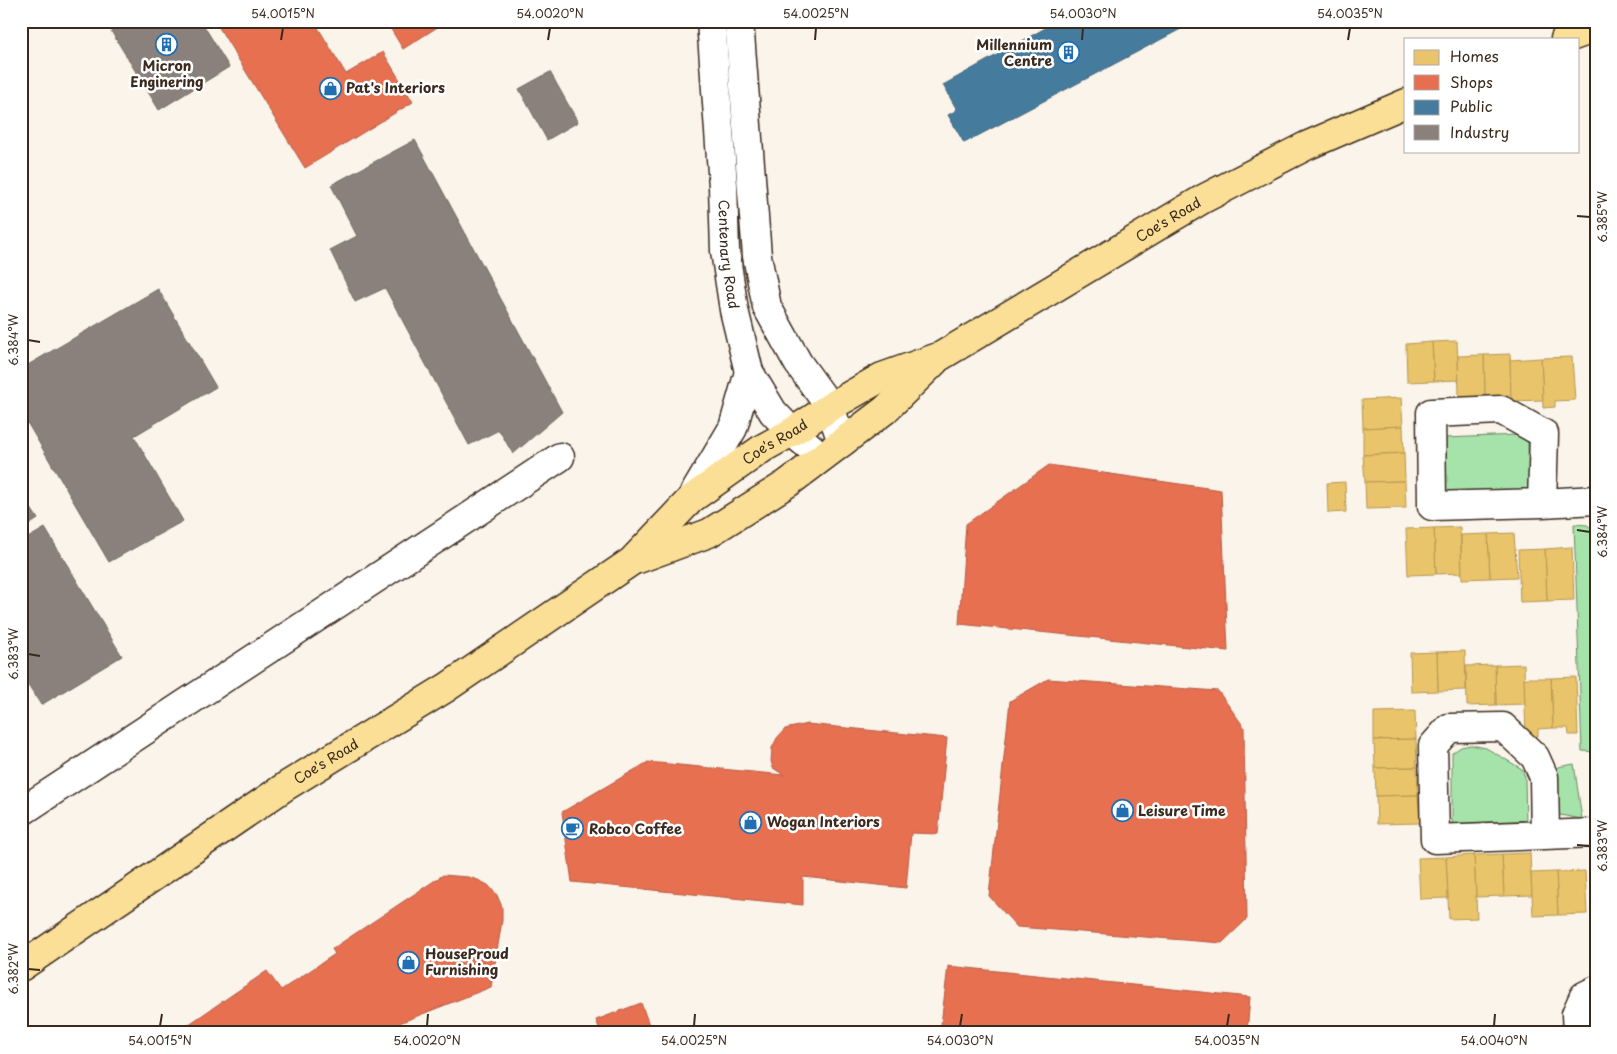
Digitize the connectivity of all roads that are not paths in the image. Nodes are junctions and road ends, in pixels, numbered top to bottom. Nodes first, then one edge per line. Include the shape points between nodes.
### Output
1 (711, 21) edge
2 (739, 21) edge
3 (1596, 28) edge
4 (1568, 38) edge
5 (1404, 104) edge
6 (941, 356) junction
7 (749, 372) junction
8 (830, 407) junction
9 (792, 432) junction
10 (832, 450) junction
11 (560, 457) dead end
12 (691, 499) junction
13 (1596, 500) edge
14 (1542, 503) junction
15 (632, 561) junction
16 (21, 812) edge
17 (1596, 833) edge
18 (1545, 835) junction
19 (21, 967) edge
20 (1596, 990) edge
21 (1577, 1033) edge

1 - 7 street, Centenary Road via 725,252 734,310
2 - 8 street, Centenary Road via 757,256 767,307 798,363
3 - 4 main road
5 - 6 main road, Coe's Road via 1306,146 1203,199
6 - 8 main road, Coe's Road via 882,377
6 - 10 main road, Coe's Road via 885,410
7 - 9 street, Centenary Road via 773,412
7 - 12 street via 733,428
8 - 9 main road, Coe's Road
8 - 10 street, Centenary Road
9 - 10 street, Centenary Road
9 - 12 main road, Coe's Road via 763,448
10 - 15 main road, Coe's Road via 788,483 709,533
11 - 16 street
12 - 15 main road, Coe's Road
13 - 14 street
14 - 14 street via 1432,506 1430,413 1501,410 1544,434
15 - 19 main road, Coe's Road via 446,688 286,786
17 - 18 street
18 - 18 street via 1435,839 1433,746 1449,728 1504,727 1536,757 1544,777
20 - 21 street via 1584,996 1576,1014

